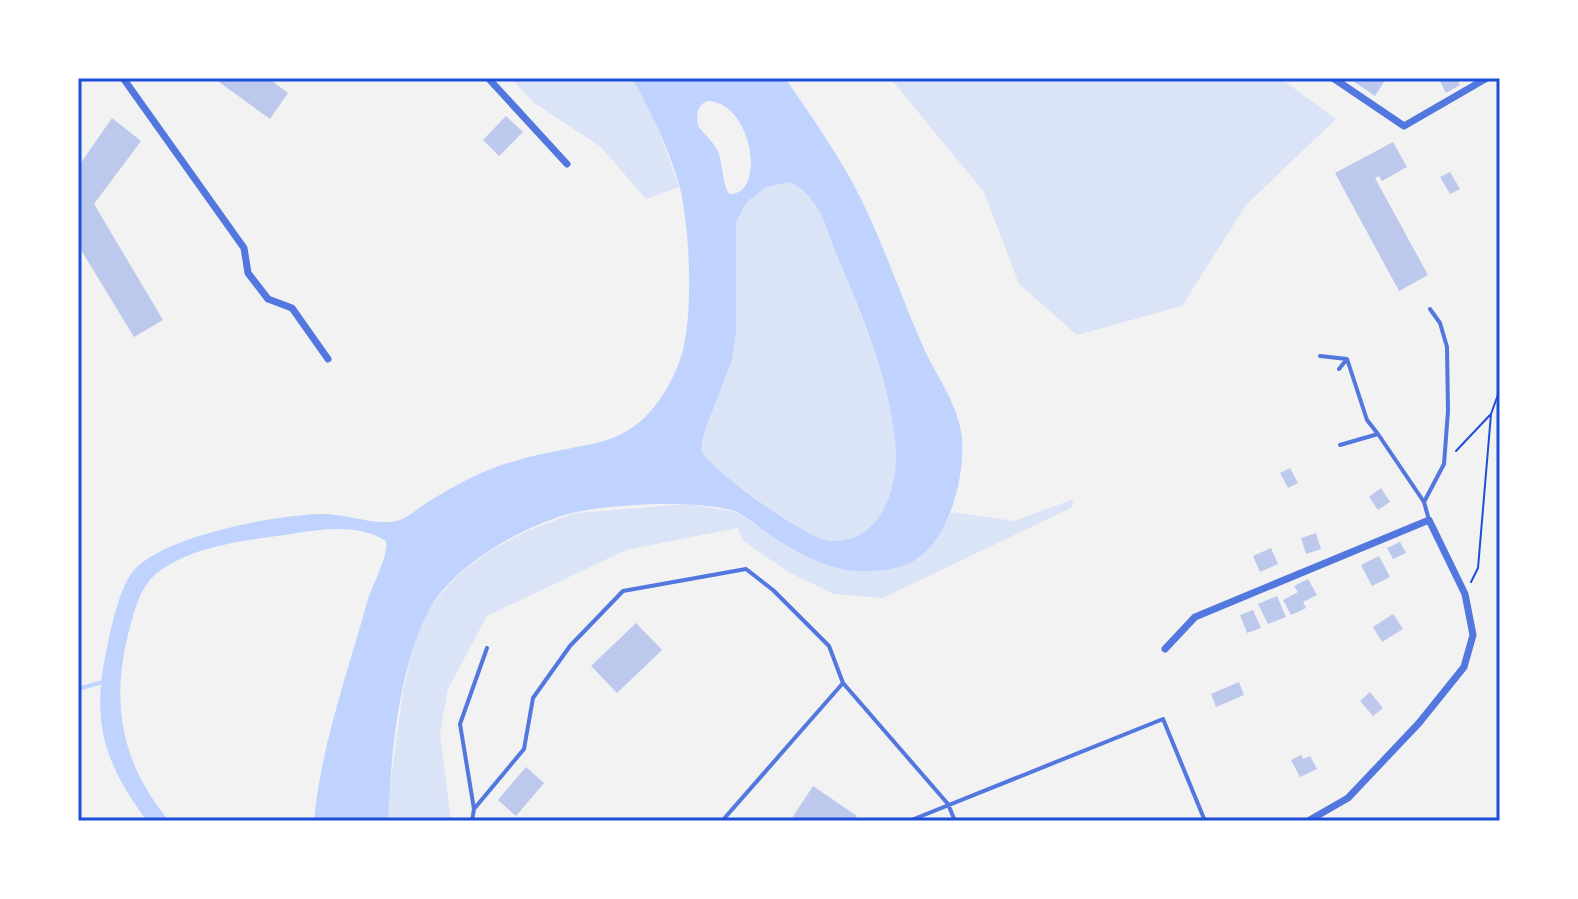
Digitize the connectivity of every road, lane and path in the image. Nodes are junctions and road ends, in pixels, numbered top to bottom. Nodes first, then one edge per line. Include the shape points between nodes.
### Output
1 (123, 78) edge
2 (488, 78) edge
3 (1487, 78) edge
4 (1339, 80) edge
5 (567, 164) dead end
6 (1430, 309) dead end
7 (1320, 356) dead end
8 (328, 359) dead end
9 (1347, 359) junction
10 (1339, 369) dead end
11 (1500, 389) edge
12 (1491, 414) junction
13 (1378, 434) junction
14 (1340, 445) dead end
15 (1444, 464) junction
16 (1424, 502) junction
17 (1429, 520) junction
18 (1465, 594) junction
19 (487, 648) dead end
20 (1165, 649) dead end
21 (843, 683) junction
22 (948, 804) junction
23 (474, 809) junction
24 (916, 820) edge
25 (472, 821) edge
26 (722, 821) edge
27 (909, 821) edge
28 (955, 821) edge
29 (1205, 821) edge
30 (1308, 821) edge

1 - 8 street via 244,248 248,273 268,299 292,308
2 - 5 street
3 - 4 street via 1404,126
6 - 15 lane via 1447,347
7 - 9 lane
9 - 10 lane
9 - 13 lane via 1367,420
11 - 12 path
12 - 15 path
12 - 18 path via 1478,568
13 - 14 lane
13 - 16 lane
15 - 16 lane
16 - 17 lane
17 - 18 street
17 - 20 street via 1195,617
18 - 30 street via 1473,635 1464,667 1348,798
19 - 23 lane via 460,724
21 - 22 lane
21 - 23 lane via 829,646 746,569 623,591 570,646 533,698 524,749
21 - 26 lane
22 - 24 lane
22 - 28 lane
22 - 29 lane via 1163,719
23 - 25 lane
24 - 27 lane

